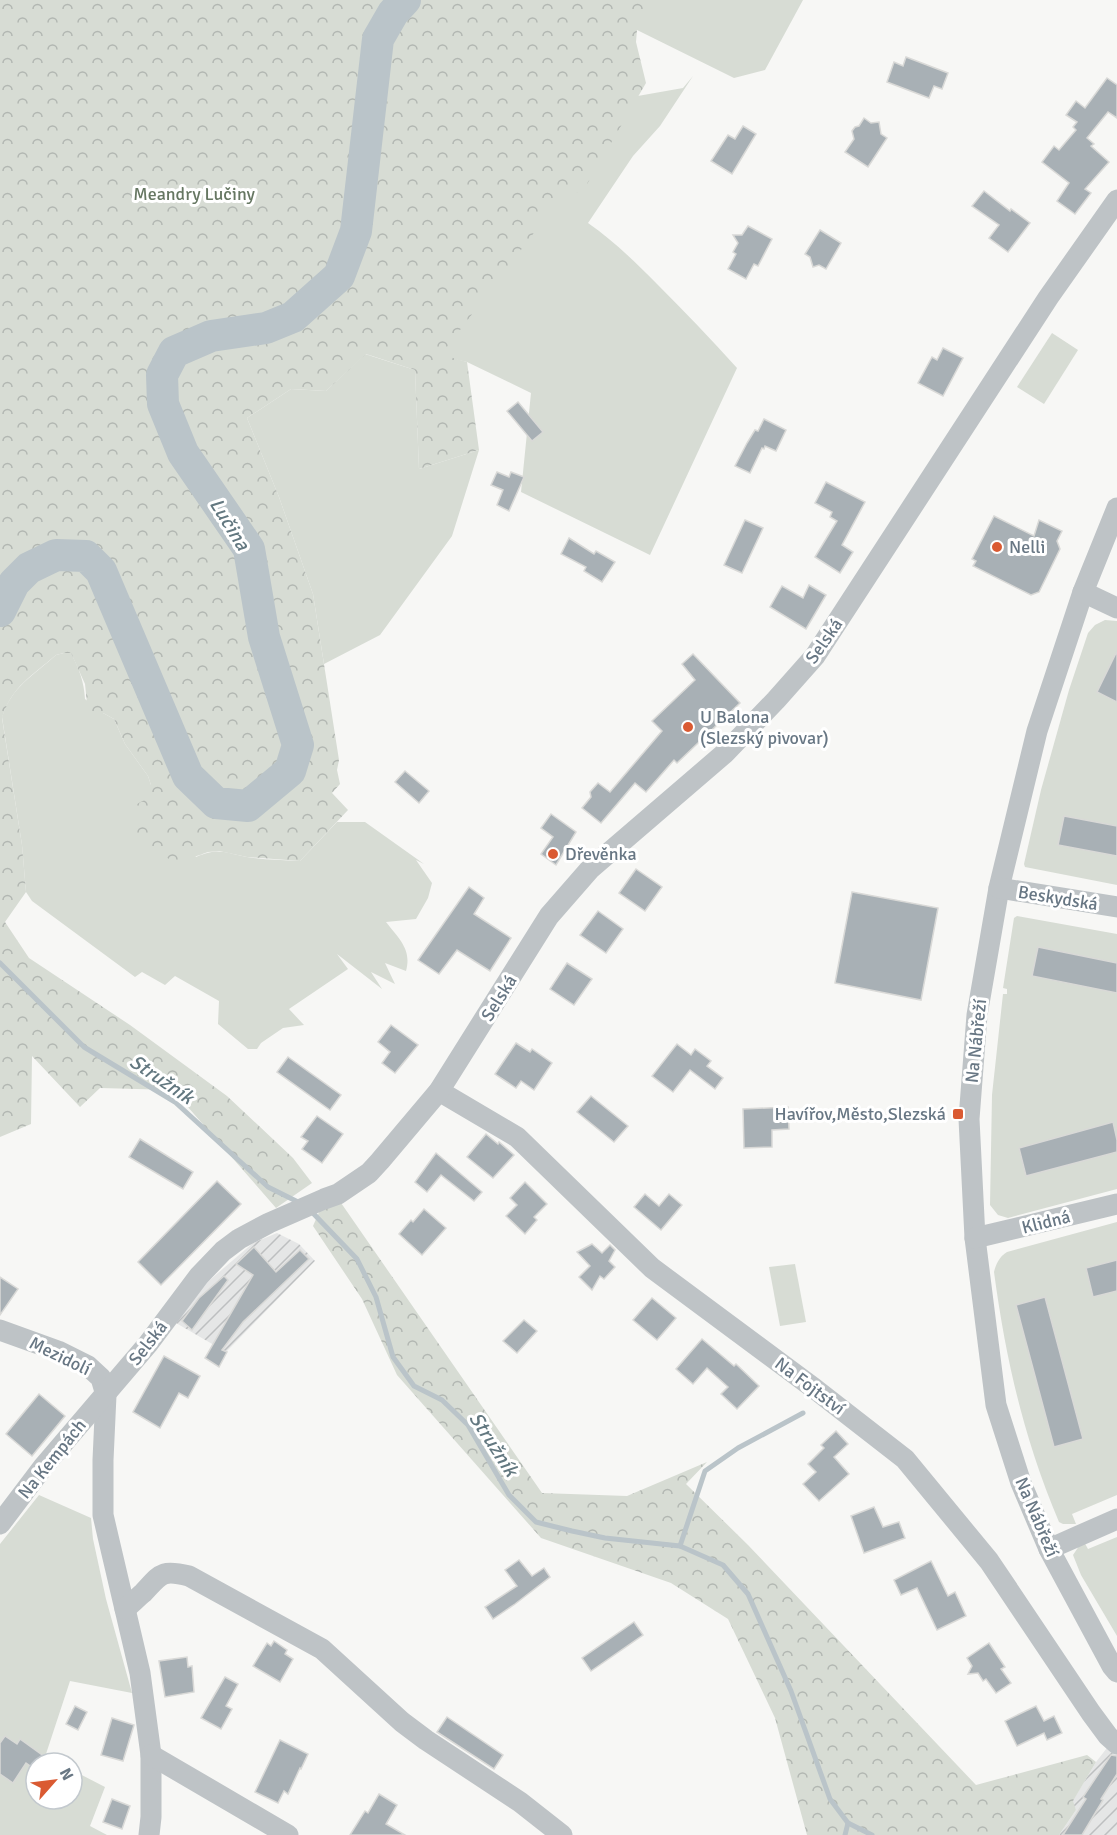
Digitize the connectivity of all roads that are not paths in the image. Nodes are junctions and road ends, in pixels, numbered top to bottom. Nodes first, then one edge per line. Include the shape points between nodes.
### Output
1 (1117, 200) edge
2 (1117, 508) edge
3 (1083, 592) junction
4 (1117, 608) edge
5 (999, 888) junction
6 (1117, 907) edge
7 (439, 1091) junction
8 (1117, 1204) edge
9 (975, 1238) junction
10 (0, 1330) edge
11 (106, 1395) junction
12 (1117, 1519) edge
13 (0, 1524) edge
14 (1049, 1549) junction
15 (125, 1609) junction
16 (1117, 1672) edge
17 (1117, 1744) edge
18 (151, 1755) junction
19 (149, 1835) edge
20 (288, 1835) edge
21 (562, 1835) edge

1 - 7 street, Selská via 1048,298 815,656 725,753 590,869 569,892 549,916
2 - 3 street, Na Nábřeží
3 - 4 street
3 - 5 street, Na Nábřeží via 1037,731
5 - 6 street, Beskydská
5 - 9 street, Na Nábřeží via 977,1015 969,1119
7 - 11 street, Selská via 369,1173 338,1194 239,1239 210,1264
7 - 17 street, Na Fojtství via 517,1137 652,1268 905,1459 989,1561 1085,1705
8 - 9 street, Klidná
9 - 14 street, Na Nábřeží via 996,1405 1021,1483
10 - 11 street, Mezidolí via 88,1366 101,1378
11 - 13 street, Na Kempách
11 - 15 street via 103,1515
12 - 14 street
14 - 16 street, Na Nábřeží
15 - 18 street via 140,1673
15 - 21 street via 156,1577 172,1572 189,1576 322,1649 402,1722
18 - 19 street
18 - 20 street

